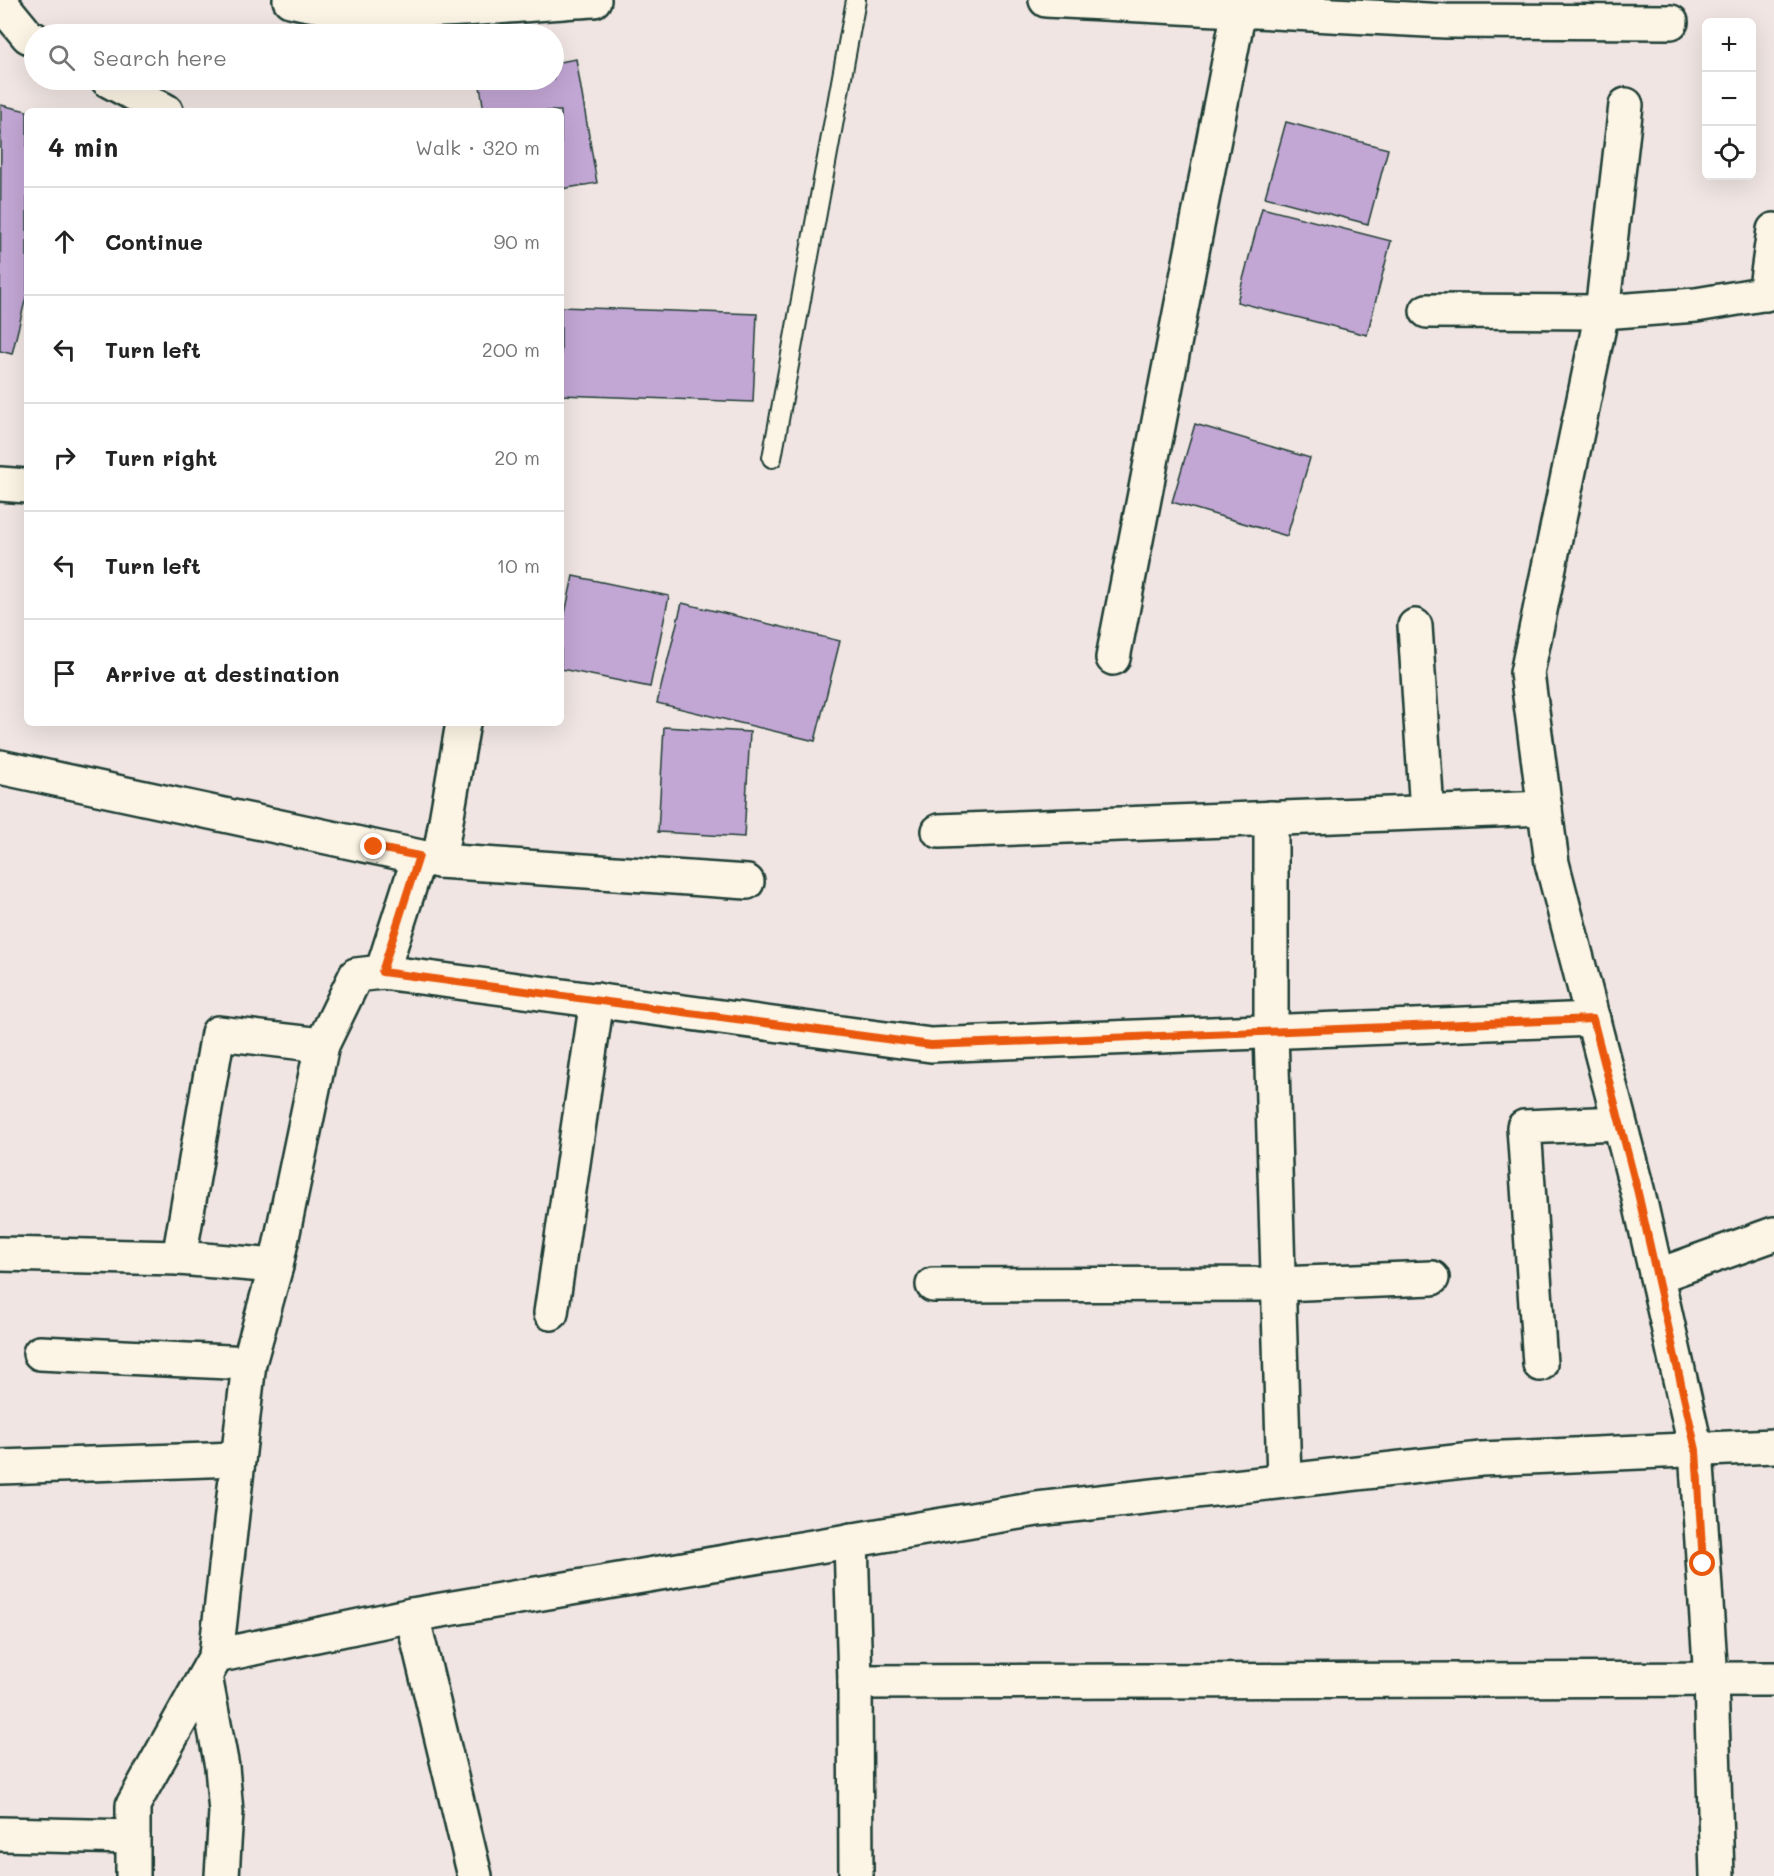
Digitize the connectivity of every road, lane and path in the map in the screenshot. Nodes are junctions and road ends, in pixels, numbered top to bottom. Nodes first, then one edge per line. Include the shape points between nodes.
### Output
1 (290, 0) edge
2 (594, 0) edge
3 (856, 0) edge
4 (1046, 0) edge
5 (0, 2) edge
6 (1239, 10) junction
7 (1671, 22) dead end
8 (24, 31) edge
9 (127, 90) edge
10 (1626, 105) dead end
11 (160, 108) edge
12 (1774, 230) edge
13 (1769, 293) edge
14 (1427, 311) dead end
15 (1602, 312) junction
16 (772, 458) dead end
17 (0, 484) edge
18 (24, 486) edge
19 (1415, 626) dead end
20 (1113, 658) dead end
21 (462, 726) edge
22 (0, 767) edge
23 (1545, 808) junction
24 (1427, 812) junction
25 (1271, 818) junction
26 (939, 831) dead end
27 (429, 859) junction
28 (747, 882) dead end
29 (382, 972) junction
30 (597, 1000) junction
31 (1593, 1019) junction
32 (1271, 1032) junction
33 (322, 1044) junction
34 (1619, 1124) junction
35 (1774, 1234) edge
36 (0, 1254) edge
37 (179, 1258) junction
38 (276, 1266) junction
39 (1657, 1276) junction
40 (1432, 1278) dead end
41 (1279, 1284) junction
42 (933, 1285) dead end
43 (551, 1313) dead end
44 (40, 1353) dead end
45 (249, 1363) junction
46 (1540, 1364) dead end
47 (1774, 1446) edge
48 (1696, 1450) junction
49 (238, 1460) junction
50 (0, 1467) edge
51 (1284, 1480) junction
52 (851, 1540) junction
53 (412, 1615) junction
54 (211, 1666) junction
55 (1711, 1680) junction
56 (1774, 1680) edge
57 (855, 1682) junction
58 (0, 1834) edge
59 (133, 1837) junction
60 (133, 1876) edge
61 (222, 1876) edge
62 (475, 1876) edge
63 (856, 1876) edge
64 (1717, 1876) edge

1 - 2 street via 322,8 432,9
3 - 16 lane
4 - 6 street
5 - 8 street
6 - 7 street via 1446,21
6 - 20 street
9 - 11 street
10 - 15 street
12 - 13 street
13 - 15 street via 1696,305
14 - 15 street
15 - 23 street via 1527,673
17 - 18 street
19 - 24 street
21 - 27 street
22 - 27 street
23 - 24 street
23 - 31 street via 1552,863
24 - 25 street
25 - 26 street
25 - 32 street
27 - 28 street
27 - 29 street
29 - 30 street
29 - 33 street via 356,975
30 - 32 street via 931,1045
30 - 43 street
31 - 32 street
31 - 34 street
32 - 41 street
33 - 37 street via 218,1033
33 - 38 street
34 - 39 street
34 - 46 street via 1524,1127
35 - 39 street
36 - 37 street
37 - 38 street
38 - 45 street
39 - 48 street
40 - 41 street
41 - 42 street
41 - 51 street
44 - 45 street
45 - 49 street
47 - 48 street
48 - 51 street via 1481,1459
48 - 55 street
49 - 50 street
49 - 54 street
51 - 52 street via 1036,1509
52 - 53 street
52 - 57 street
53 - 54 street
53 - 62 street
54 - 59 street via 133,1805
54 - 61 street via 226,1812
55 - 56 street
55 - 57 street
55 - 64 street
57 - 63 street
58 - 59 street
59 - 60 street

